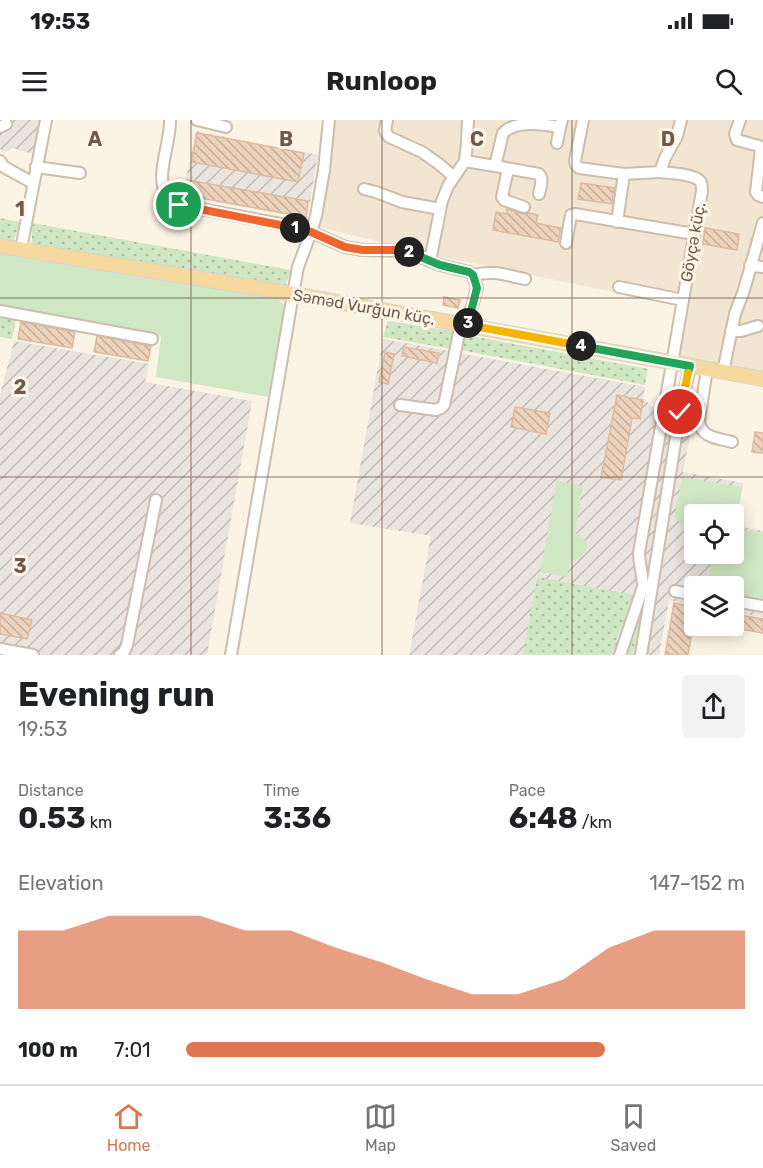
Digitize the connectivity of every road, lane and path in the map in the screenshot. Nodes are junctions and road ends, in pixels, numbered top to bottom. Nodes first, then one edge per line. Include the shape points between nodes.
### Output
1 (46, 120) edge
2 (170, 120) edge
3 (197, 120) edge
4 (329, 120) edge
5 (387, 120) edge
6 (468, 120) edge
7 (583, 120) edge
8 (681, 120) edge
9 (740, 120) edge
10 (521, 122) edge
11 (561, 124) edge
12 (226, 127) dead end
13 (557, 143) dead end
14 (0, 161) edge
15 (465, 161) junction
16 (36, 166) junction
17 (495, 166) junction
18 (508, 169) junction
19 (660, 171) junction
20 (80, 173) dead end
21 (624, 174) junction
22 (454, 177) junction
23 (33, 183) junction
24 (364, 189) dead end
25 (539, 194) dead end
26 (763, 197) edge
27 (524, 207) dead end
28 (440, 209) junction
29 (617, 222) junction
30 (762, 227) edge
31 (311, 232) junction
32 (694, 234) junction
33 (566, 243) dead end
34 (0, 246) edge
35 (21, 249) junction
36 (430, 261) junction
37 (750, 267) junction
38 (763, 267) edge
39 (473, 275) junction
40 (525, 279) dead end
41 (619, 287) dead end
42 (293, 294) junction
43 (683, 300) junction
44 (0, 311) edge
45 (464, 324) junction
46 (758, 326) dead end
47 (731, 332) junction
48 (153, 339) dead end
49 (673, 362) junction
50 (690, 366) junction
51 (707, 369) junction
52 (723, 372) junction
53 (763, 379) edge
54 (399, 405) dead end
55 (732, 442) dead end
56 (156, 500) dead end
57 (675, 591) dead end
58 (684, 593) edge
59 (744, 603) edge
60 (763, 606) edge
61 (0, 649) edge
62 (33, 655) edge
63 (120, 655) edge
64 (231, 655) edge
65 (620, 655) edge
66 (641, 655) edge

1 - 16 street
2 - 31 street via 163,186 174,204
3 - 12 street
4 - 31 street
5 - 22 street via 385,131 389,137 422,152
6 - 15 street
7 - 21 street via 576,165
8 - 19 street
9 - 26 street via 737,140 761,149 756,192
10 - 11 street
10 - 17 street via 503,133
11 - 13 street
14 - 23 street
15 - 17 street
15 - 22 street
16 - 20 street
16 - 23 street
17 - 18 street
18 - 25 street via 539,174
18 - 27 street via 502,197
19 - 21 street
19 - 32 street, Göyçə küç. via 700,181 702,191
21 - 29 street
22 - 28 street
23 - 35 street
24 - 28 street
28 - 36 street
29 - 32 street
29 - 33 street via 572,214
30 - 37 street
31 - 36 street via 345,247 406,251
31 - 42 street
32 - 43 street, Göyçə küç.
34 - 35 main road, Səməd Vurğun küç.
35 - 42 main road, Səməd Vurğun küç.
36 - 39 street
37 - 38 street
37 - 47 street
39 - 40 street via 493,272
39 - 45 street via 477,288
41 - 43 street
42 - 45 main road, Səməd Vurğun küç.
42 - 64 street
43 - 49 street, Göyçə küç.
44 - 48 street
45 - 49 main road, Səməd Vurğun küç.
45 - 54 street via 444,405 436,410
46 - 47 street
47 - 52 street
49 - 50 main road, Səməd Vurğun küç.
49 - 65 street, Göyçə küç. via 639,553 644,587
50 - 51 main road, Səməd Vurğun küç.
50 - 66 street
51 - 52 main road, Səməd Vurğun küç.
51 - 55 street via 699,426 704,434
52 - 53 main road, Səməd Vurğun küç.
56 - 63 street via 128,645
57 - 58 street
59 - 60 street
61 - 62 street

